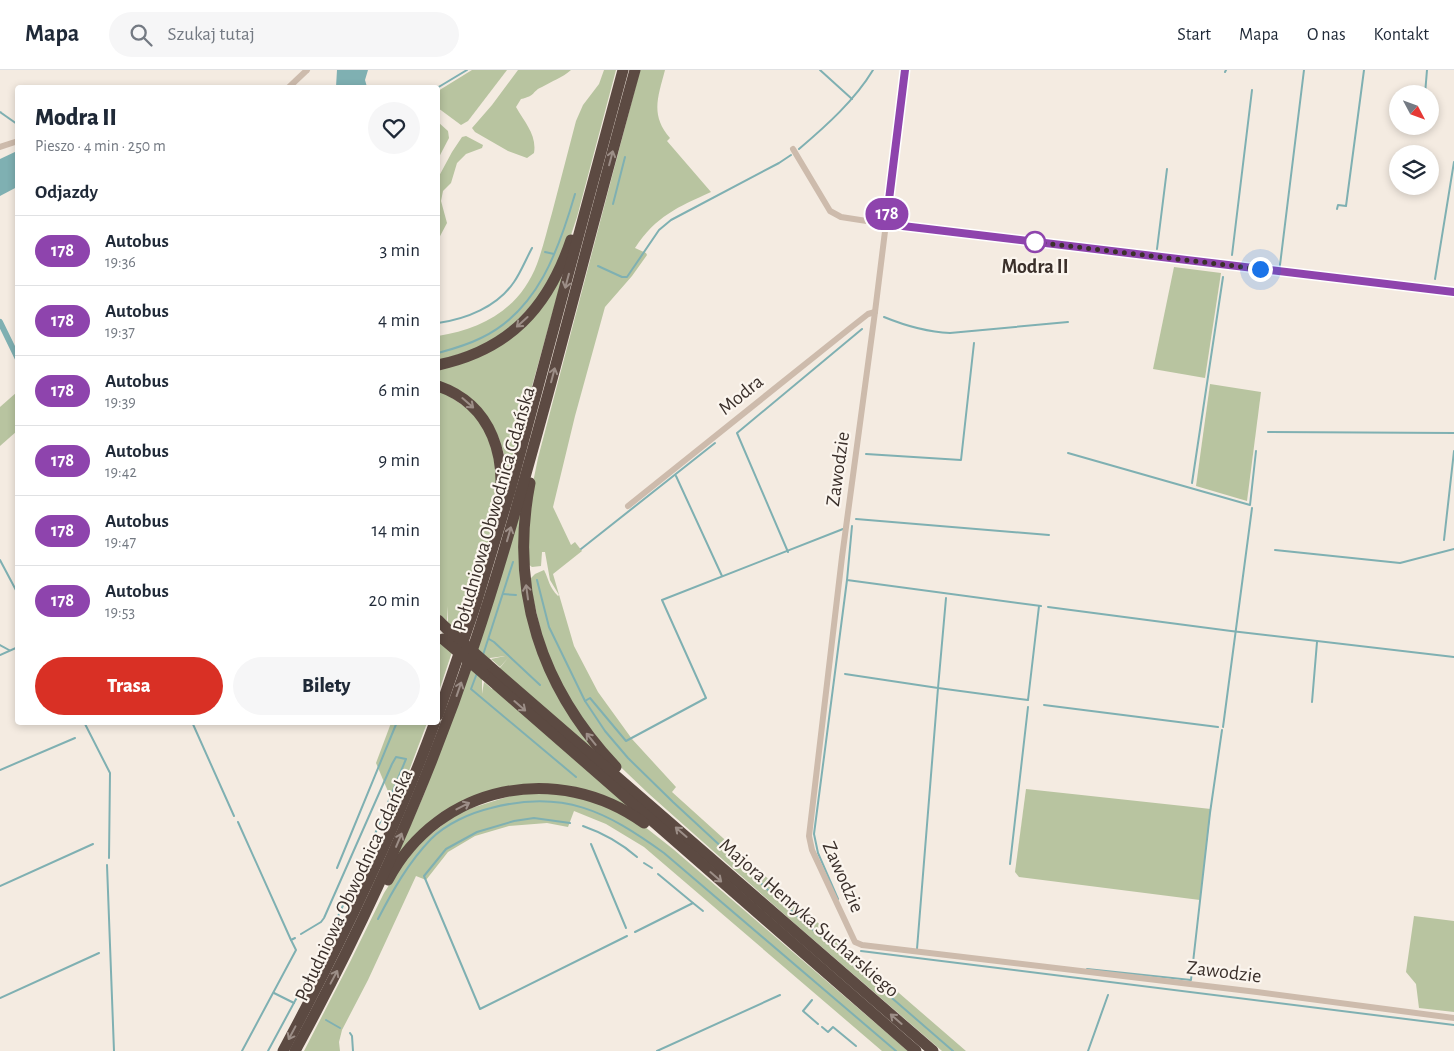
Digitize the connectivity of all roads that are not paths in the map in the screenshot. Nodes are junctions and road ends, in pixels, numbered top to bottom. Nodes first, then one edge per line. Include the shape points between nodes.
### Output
1 (307, 70) edge
2 (624, 70) edge
3 (634, 70) edge
4 (905, 70) edge
5 (291, 85) edge
6 (15, 142) edge
7 (0, 147) edge
8 (794, 149) dead end
9 (588, 201) junction
10 (886, 224) junction
11 (1454, 292) edge
12 (876, 312) junction
13 (440, 364) edge
14 (440, 387) edge
15 (540, 422) junction
16 (628, 506) dead end
17 (495, 544) junction
18 (441, 630) edge
19 (486, 669) junction
20 (440, 709) edge
21 (434, 725) edge
22 (660, 813) junction
23 (680, 845) junction
24 (357, 932) junction
25 (1454, 1018) edge
26 (283, 1051) edge
27 (295, 1051) edge
28 (916, 1051) edge
29 (933, 1051) edge

1 - 5 street
2 - 9 highway, Południowa Obwodnica Gdańska
15 -> 3 highway, Południowa Obwodnica Gdańska
4 - 10 street
6 - 7 street
8 - 10 street via 830,210 841,218
9 -> 13 highway via 552,284 529,316 492,346
9 -> 17 highway, Południowa Obwodnica Gdańska
10 - 11 street
10 - 12 street, Zawodzie
12 - 16 street, Modra via 868,314
12 - 25 street, Zawodzie via 842,557 809,836 812,850 855,942 862,946
14 -> 17 highway via 457,394 475,410 492,435 500,460 501,484
22 -> 15 highway via 650,798 604,754 574,715 555,682 536,633 527,591 524,534
24 -> 15 highway, Południowa Obwodnica Gdańska via 406,824 453,704 494,582
17 - 20 highway, Południowa Obwodnica Gdańska
18 - 19 highway, bridge
19 - 22 highway
19 -> 23 highway
21 -> 26 highway, Południowa Obwodnica Gdańska via 372,875
29 -> 22 highway, Majora Henryka Sucharskiego
24 -> 23 highway via 369,918 391,874 425,832 458,808 497,793 549,788 593,796 623,809
23 -> 28 highway, Majora Henryka Sucharskiego
27 -> 24 highway, Południowa Obwodnica Gdańska

